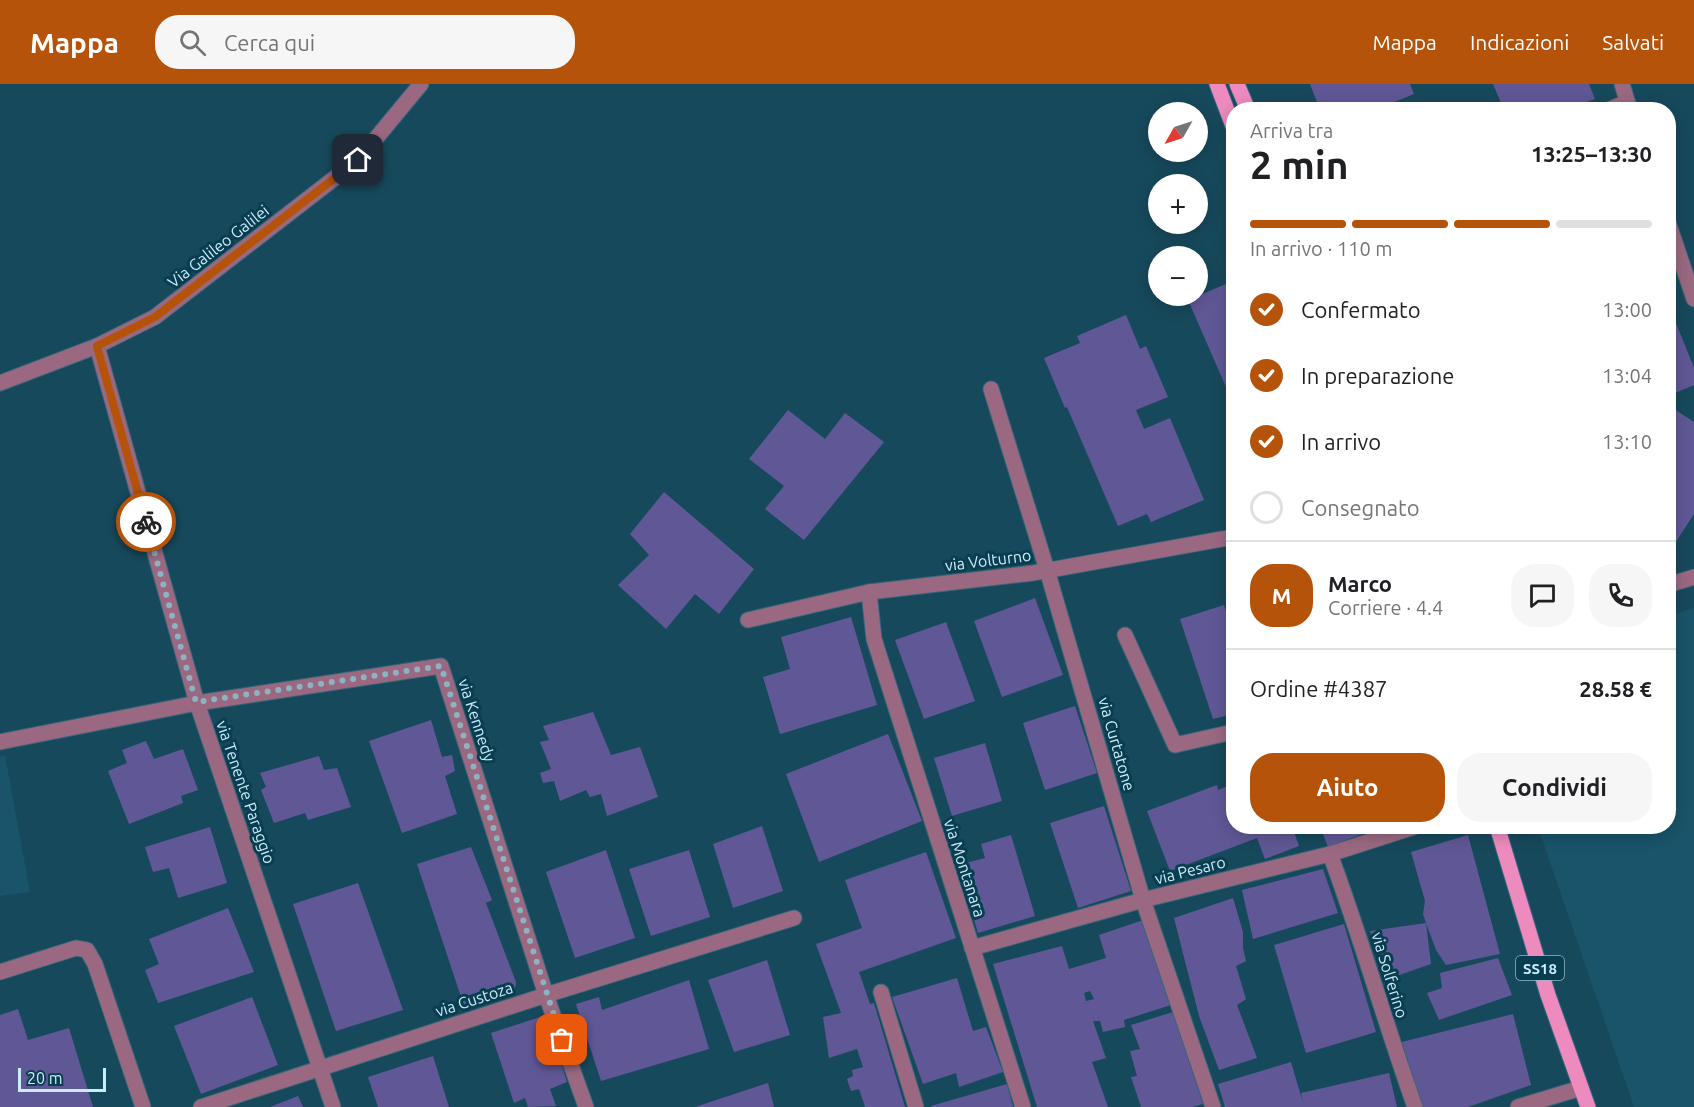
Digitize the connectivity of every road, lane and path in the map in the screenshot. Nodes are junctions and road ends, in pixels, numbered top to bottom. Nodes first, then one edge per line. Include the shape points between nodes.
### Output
1 (421, 84) edge
2 (1217, 84) edge
3 (1238, 84) edge
4 (1623, 84) edge
5 (1245, 102) edge
6 (1628, 102) edge
7 (1226, 108) edge
8 (1676, 246) edge
9 (1694, 299) edge
10 (97, 346) junction
11 (0, 383) edge
12 (991, 389) dead end
13 (1226, 538) edge
14 (1047, 570) junction
15 (1694, 577) edge
16 (1676, 583) edge
17 (869, 592) junction
18 (748, 620) dead end
19 (1125, 634) dead end
20 (196, 702) junction
21 (1226, 734) edge
22 (0, 742) edge
23 (1392, 834) edge
24 (1499, 834) edge
25 (1330, 854) junction
26 (1143, 900) junction
27 (794, 918) dead end
28 (972, 948) junction
29 (0, 972) edge
30 (881, 992) dead end
31 (546, 994) junction
32 (321, 1069) junction
33 (1581, 1088) junction
34 (143, 1107) edge
35 (201, 1107) edge
36 (333, 1107) edge
37 (586, 1107) edge
38 (916, 1107) edge
39 (1023, 1107) edge
40 (1213, 1107) edge
41 (1415, 1107) edge
42 (1518, 1107) edge
43 (1588, 1107) edge

1 - 10 street, Via Galileo Galilei via 358,160 155,317
2 - 7 main road
3 - 5 main road
4 - 6 street
8 - 9 street
10 - 11 street, Via Galileo Galilei
10 - 20 street, via Tenente Paraggio
12 - 14 street, via Curtatone
13 - 14 street, via Volturno
14 - 17 street, via Volturno
14 - 26 street, via Curtatone
15 - 16 street
17 - 18 street, via Volturno
17 - 28 street, via Montanara via 874,639
19 - 21 street via 1175,745
20 - 22 street, via Kennedy
20 - 31 street, via Kennedy via 441,666
20 - 32 street, via Tenente Paraggio
23 - 25 street, via Pesaro
24 - 33 main road, SS18
25 - 26 street, via Pesaro
25 - 41 street, via Solferino
26 - 28 street, via Pesaro
26 - 40 street, via Curtatone
27 - 31 street, via Custoza
28 - 39 street, via Montanara
29 - 34 street via 76,948 87,950
30 - 38 street
31 - 32 street, via Custoza
31 - 37 street, via Kennedy
32 - 35 street, via Custoza
32 - 36 street, via Tenente Paraggio
33 - 42 street
33 - 43 main road, SS18

